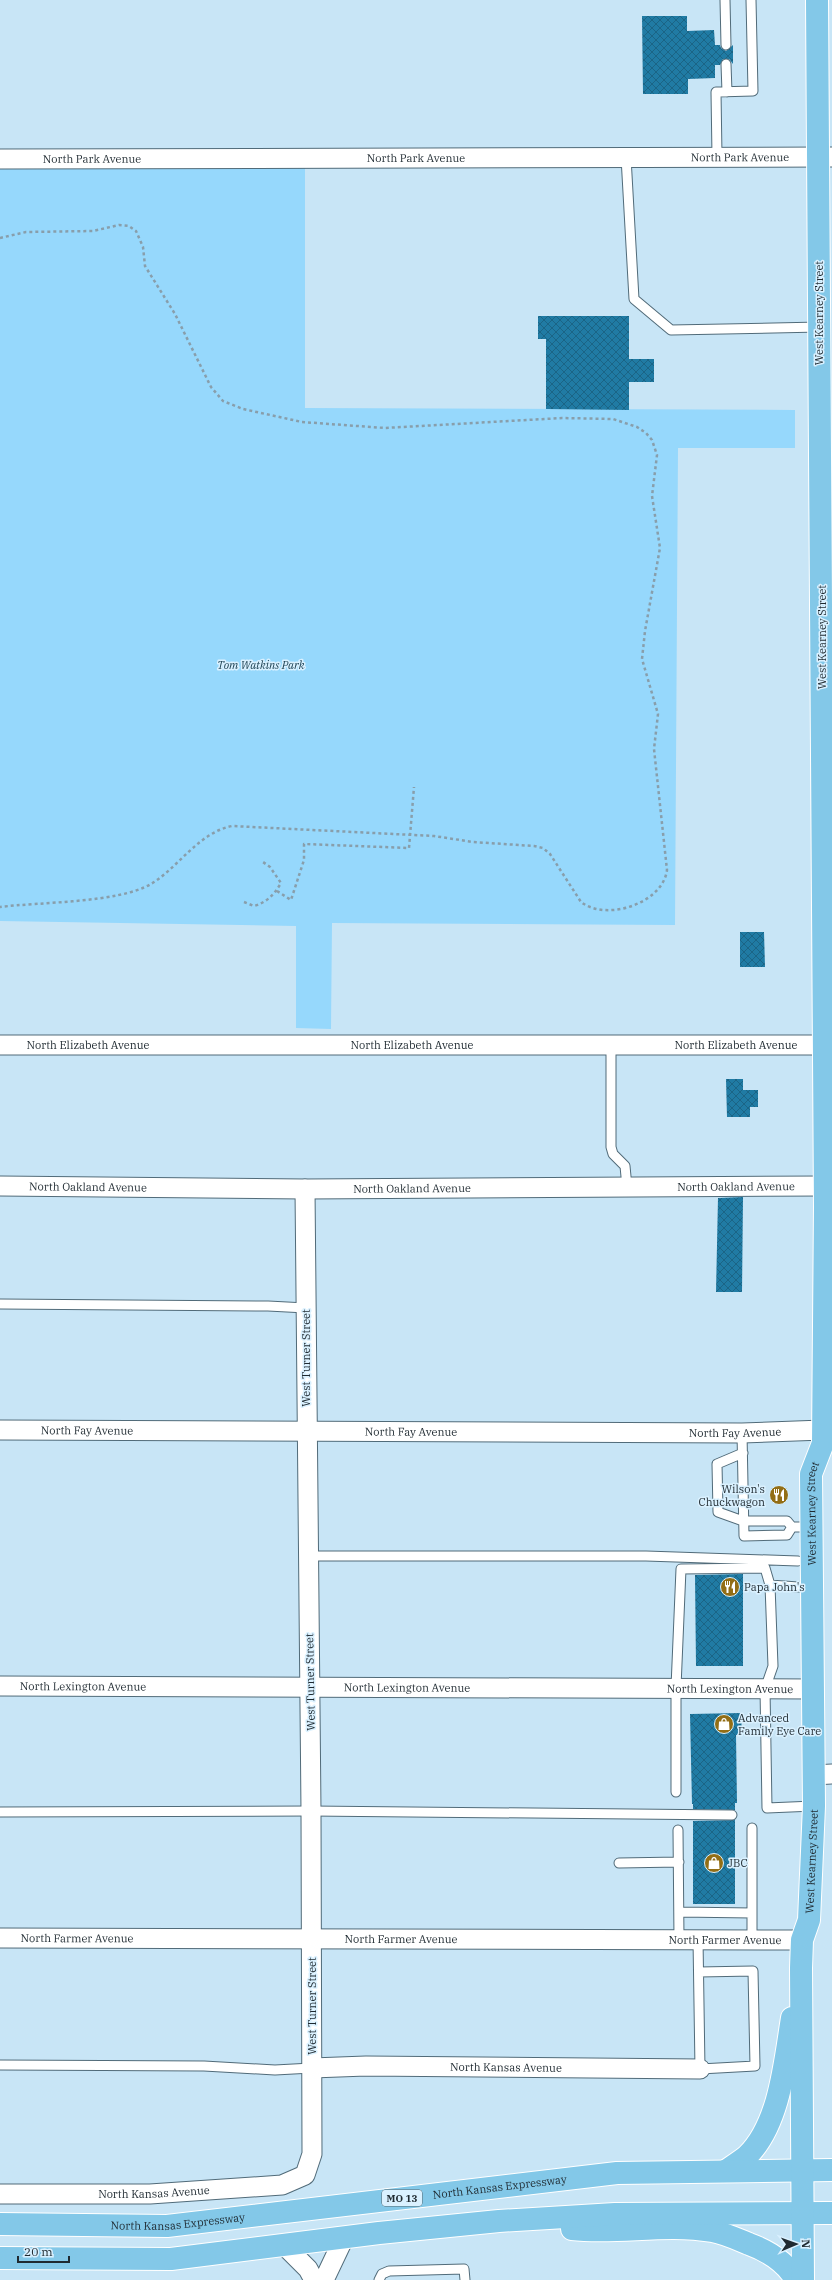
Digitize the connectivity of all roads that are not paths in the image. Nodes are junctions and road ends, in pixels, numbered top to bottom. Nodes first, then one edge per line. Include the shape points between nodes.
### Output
1 (725, 0) edge
2 (751, 0) edge
3 (817, 0) edge
4 (726, 45) dead end
5 (726, 64) dead end
6 (727, 92) junction
7 (717, 156) junction
8 (626, 157) junction
9 (825, 157) edge
10 (0, 158) edge
11 (824, 334) edge
12 (828, 858) edge
13 (0, 1045) edge
14 (611, 1045) junction
15 (824, 1045) junction
16 (828, 1103) edge
17 (828, 1157) edge
18 (0, 1186) edge
19 (825, 1186) junction
20 (627, 1187) junction
21 (305, 1188) junction
22 (828, 1207) edge
23 (0, 1304) edge
24 (306, 1308) junction
25 (0, 1430) edge
26 (306, 1433) junction
27 (742, 1433) junction
28 (823, 1436) junction
29 (743, 1453) junction
30 (832, 1464) edge
31 (743, 1521) junction
32 (802, 1527) junction
33 (308, 1556) junction
34 (798, 1561) dead end
35 (770, 1585) junction
36 (812, 1588) junction
37 (0, 1686) edge
38 (310, 1687) junction
39 (676, 1687) junction
40 (765, 1689) junction
41 (813, 1689) junction
42 (823, 1774) edge
43 (676, 1792) dead end
44 (814, 1806) junction
45 (311, 1811) junction
46 (0, 1812) edge
47 (732, 1815) dead end
48 (752, 1828) dead end
49 (678, 1830) dead end
50 (679, 1862) junction
51 (619, 1863) dead end
52 (680, 1912) junction
53 (752, 1913) junction
54 (0, 1938) edge
55 (312, 1938) junction
56 (689, 1939) junction
57 (752, 1939) junction
58 (802, 1940) junction
59 (801, 1968) junction
60 (699, 1972) junction
61 (0, 2065) edge
62 (312, 2068) junction
63 (700, 2069) junction
64 (727, 2170) junction
65 (803, 2170) junction
66 (832, 2170) edge
67 (305, 2175) joint
68 (0, 2194) edge
69 (803, 2213) junction
70 (832, 2213) edge
71 (499, 2221) junction
72 (0, 2224) edge
73 (344, 2238) junction
74 (284, 2245) junction
75 (0, 2258) edge
76 (420, 2270) junction
77 (314, 2280) edge
78 (324, 2280) edge
79 (379, 2280) edge
80 (421, 2280) edge
81 (465, 2280) edge
82 (796, 2280) edge
83 (803, 2280) edge

1 - 4 lane
2 - 6 lane via 753,91
3 - 9 main road, West Kearney Street
5 - 6 lane
6 - 7 lane via 716,92
7 - 8 street, North Park Avenue
7 - 9 street, North Park Avenue
8 - 10 street, North Park Avenue
8 - 11 lane via 634,299 671,330
9 - 11 main road, West Kearney Street
11 - 12 main road, West Kearney Street
12 - 15 main road, West Kearney Street
13 - 14 street, North Elizabeth Avenue
14 - 15 street, North Elizabeth Avenue
14 - 20 lane via 611,1147 613,1154 625,1166
15 - 16 main road, West Kearney Street
16 - 17 main road, West Kearney Street
17 - 19 main road, West Kearney Street
18 - 21 street, North Oakland Avenue
19 - 20 street, North Oakland Avenue
19 - 22 main road, West Kearney Street
20 - 21 street, North Oakland Avenue
21 - 24 street, West Turner Street
22 - 28 main road, West Kearney Street
23 - 24 lane
24 - 26 street, West Turner Street
25 - 26 street, North Fay Avenue
26 - 27 street, North Fay Avenue
26 - 33 street, West Turner Street
27 - 28 street, North Fay Avenue
27 - 29 lane
28 - 30 main road, West Kearney Street
28 - 32 main road, West Kearney Street via 810,1474
29 - 31 lane
29 - 31 lane via 717,1464 718,1512
31 - 32 lane via 788,1521
31 - 32 lane via 744,1536 787,1535
32 - 36 main road, West Kearney Street
33 - 34 lane via 639,1556
33 - 38 street, West Turner Street
35 - 36 lane
35 - 39 lane via 765,1568 680,1569
35 - 40 lane via 773,1666
36 - 41 main road, West Kearney Street
37 - 38 street, North Lexington Avenue
38 - 39 street, North Lexington Avenue
38 - 45 street, West Turner Street
39 - 40 street, North Lexington Avenue
39 - 43 lane
40 - 41 street, North Lexington Avenue
40 - 44 lane via 767,1808
41 - 42 main road, West Kearney Street
42 - 44 main road, West Kearney Street
44 - 58 main road, West Kearney Street via 809,1920
45 - 46 lane
45 - 47 lane
45 - 55 street, West Turner Street
48 - 53 lane
49 - 50 lane
50 - 51 lane
50 - 52 lane
52 - 53 lane
52 - 56 lane
53 - 57 lane
54 - 55 street, North Farmer Avenue
55 - 56 street, North Farmer Avenue
55 - 62 street, West Turner Street
56 - 57 street, North Farmer Avenue
56 - 60 lane
57 - 58 street, North Farmer Avenue
58 - 59 main road, West Kearney Street
59 - 64 main road via 778,2096 762,2136 747,2156
59 - 65 main road, West Kearney Street
60 - 63 lane
60 - 63 lane via 753,1971 755,2066
61 - 62 lane via 204,2066 275,2070
62 - 63 street, North Kansas Avenue via 366,2066
62 - 67 street, West Turner Street via 312,2154
64 - 65 main road, North Kansas Expressway / MO 13
64 - 72 main road, North Kansas Expressway / MO 13 via 618,2173 167,2226
65 - 66 main road, North Kansas Expressway / MO 13
65 - 69 main road, West Kearney Street
67 - 68 street, North Kansas Avenue via 282,2185 150,2194
69 - 70 main road
69 - 71 main road via 615,2214
69 - 83 main road, West Kearney Street
71 - 73 main road
71 - 82 main road via 582,2230 680,2228 713,2231 766,2251 790,2269
73 - 74 main road
73 - 78 street
74 - 75 main road via 171,2259
74 - 77 street via 304,2265
76 - 79 lane via 389,2272 382,2274
76 - 80 lane
76 - 81 lane via 464,2269

